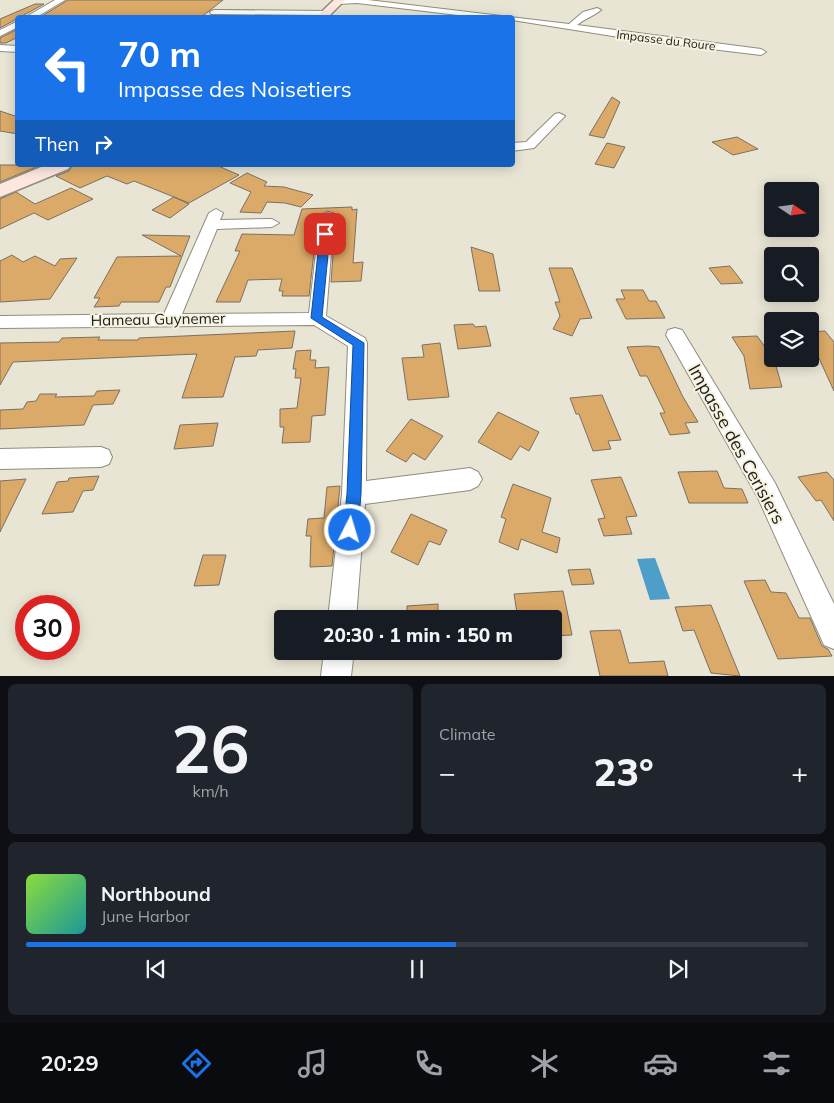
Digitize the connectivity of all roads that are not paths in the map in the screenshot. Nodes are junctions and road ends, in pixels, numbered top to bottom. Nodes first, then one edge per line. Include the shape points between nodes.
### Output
1 (61, 0) edge
2 (339, 0) edge
3 (597, 10) dead end
4 (214, 12) dead end
5 (34, 15) edge
6 (323, 15) edge
7 (481, 15) edge
8 (515, 18) edge
9 (15, 25) edge
10 (572, 25) junction
11 (0, 33) edge
12 (0, 48) edge
13 (15, 49) edge
14 (761, 52) dead end
15 (559, 116) dead end
16 (515, 147) edge
17 (57, 167) edge
18 (0, 191) edge
19 (327, 218) dead end
20 (272, 223) dead end
21 (171, 318) junction
22 (317, 318) junction
23 (0, 322) edge
24 (675, 335) dead end
25 (101, 457) dead end
26 (0, 460) edge
27 (470, 479) dead end
28 (354, 494) junction
29 (343, 610) edge
30 (834, 635) edge
31 (338, 660) edge
32 (336, 676) edge

1 - 5 street
2 - 6 main road
2 - 7 street
3 - 10 street
4 - 6 street
8 - 10 street, Impasse du Roure
9 - 11 street
10 - 14 street, Impasse du Roure via 644,38
12 - 13 street
15 - 16 street via 530,145
17 - 18 main road
19 - 22 street
20 - 21 street via 213,219
21 - 22 street, Hameau Guynemer
21 - 23 street, Hameau Guynemer
22 - 28 street via 358,343
24 - 30 street, Impasse des Cerisiers via 767,491
25 - 26 street
27 - 28 street
28 - 29 street
31 - 32 street

